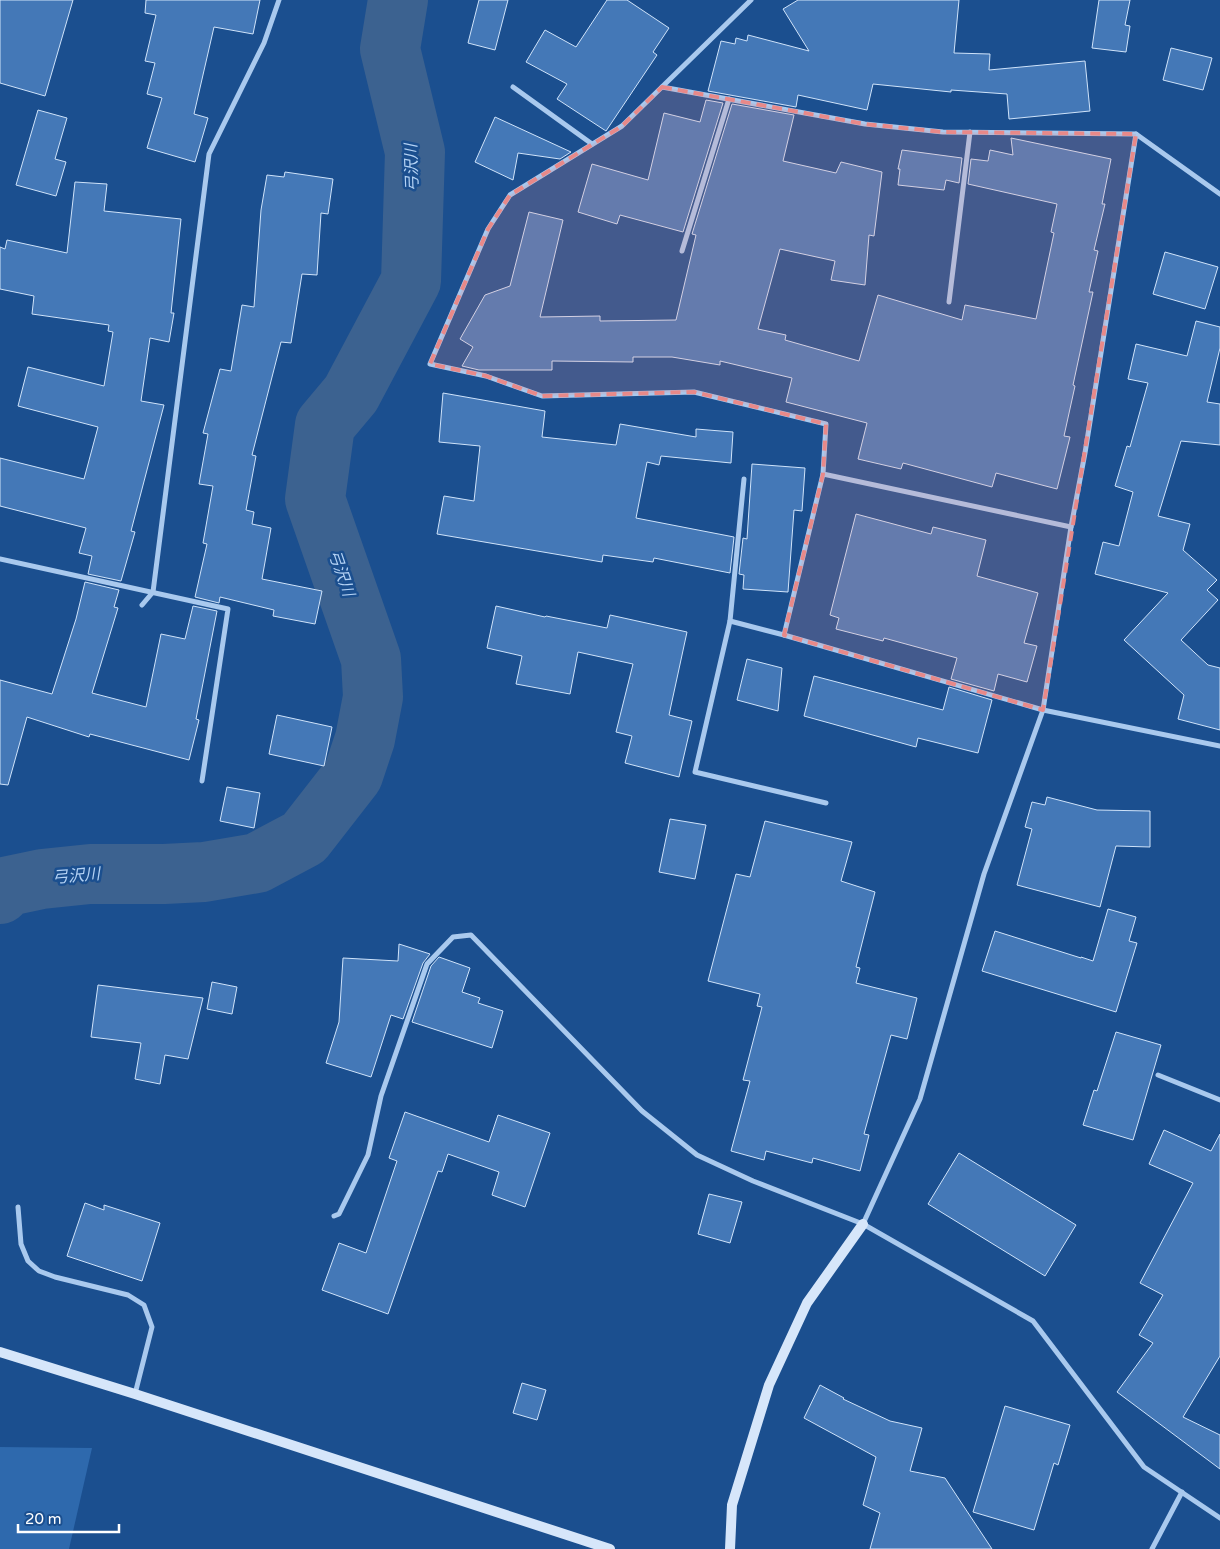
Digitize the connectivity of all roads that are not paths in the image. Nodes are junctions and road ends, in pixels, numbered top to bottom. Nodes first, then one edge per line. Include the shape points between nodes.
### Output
1 (279, 0) edge
2 (751, 0) edge
3 (513, 87) dead end
4 (662, 87) junction
5 (729, 99) junction
6 (970, 132) junction
7 (1136, 134) junction
8 (592, 144) junction
9 (1220, 194) edge
10 (682, 251) dead end
11 (949, 302) dead end
12 (823, 474) junction
13 (744, 479) dead end
14 (1071, 527) junction
15 (0, 559) edge
16 (153, 592) junction
17 (142, 606) dead end
18 (730, 621) junction
19 (784, 635) junction
20 (1043, 710) junction
21 (1220, 746) edge
22 (202, 781) dead end
23 (826, 803) dead end
24 (1158, 1075) dead end
25 (1220, 1100) edge
26 (18, 1207) dead end
27 (334, 1216) dead end
28 (863, 1224) junction
29 (0, 1352) edge
30 (135, 1394) junction
31 (1182, 1492) junction
32 (1220, 1518) edge
33 (610, 1549) edge
34 (730, 1549) edge
35 (1152, 1549) edge

1 - 16 street via 264,44 209,154
2 - 4 street
3 - 8 street
4 - 5 street
4 - 8 street via 622,126
5 - 6 street via 865,124
5 - 10 street
6 - 7 street
6 - 11 street
7 - 9 street
7 - 14 street
8 - 12 street via 510,195 488,229 430,364 486,376 542,396 694,392 826,424
12 - 14 street
12 - 19 street
13 - 18 street
14 - 20 street
15 - 16 street
16 - 17 street
16 - 22 street via 228,609
18 - 19 street
18 - 23 street via 695,772
19 - 20 street
20 - 21 street
20 - 28 street via 984,874 920,1100
24 - 25 street
26 - 30 street via 20,1244 28,1261 39,1271 128,1295 144,1305 152,1327
27 - 28 street via 339,1214 368,1155 381,1096 426,964 454,937 471,935 642,1111 697,1155 753,1181
28 - 31 street via 1033,1322 1144,1466
28 - 34 street via 807,1303 769,1385 732,1505
29 - 30 street
30 - 33 street
31 - 32 street
31 - 35 street

